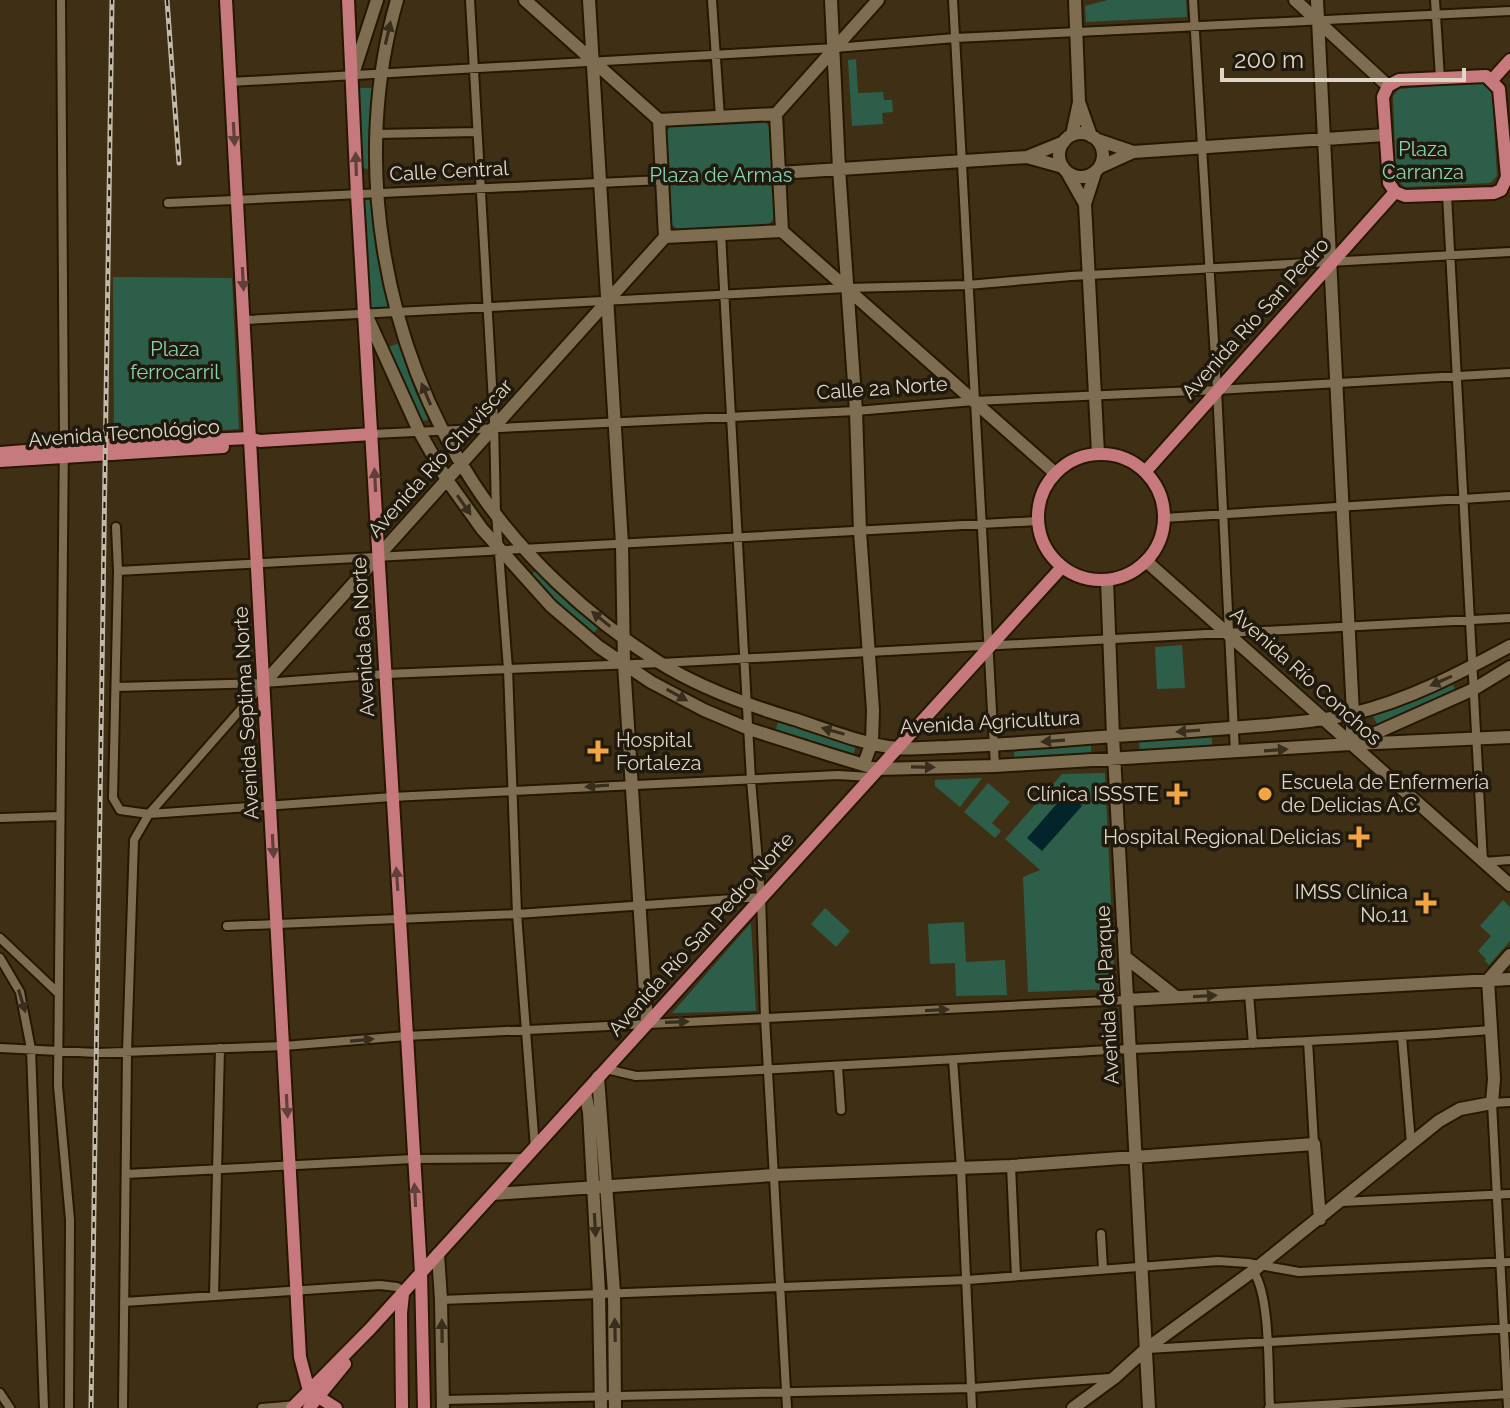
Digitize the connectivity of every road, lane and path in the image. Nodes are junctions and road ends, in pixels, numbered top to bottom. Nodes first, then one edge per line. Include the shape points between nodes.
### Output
1 (61, 0) edge
2 (226, 0) edge
3 (348, 0) edge
4 (377, 0) edge
5 (397, 0) edge
6 (470, 0) edge
7 (525, 0) edge
8 (589, 0) edge
9 (712, 0) edge
10 (831, 0) edge
11 (878, 0) edge
12 (953, 0) edge
13 (1075, 0) edge
14 (1193, 0) edge
15 (1295, 0) edge
16 (1317, 0) edge
17 (1435, 0) edge
18 (1510, 11) edge
19 (1436, 14) junction
20 (1318, 21) junction
21 (1194, 27) junction
22 (1077, 34) junction
23 (955, 38) junction
24 (835, 48) junction
25 (716, 53) junction
26 (593, 60) junction
27 (1510, 60) edge
28 (475, 67) junction
29 (380, 72) junction
30 (353, 74) junction
31 (1440, 78) junction
32 (1492, 80) junction
33 (231, 82) junction
34 (1388, 86) junction
35 (1079, 102) junction
36 (776, 114) junction
37 (720, 117) junction
38 (659, 120) junction
39 (477, 132) junction
40 (1506, 132) edge
41 (377, 134) junction
42 (1385, 135) junction
43 (1068, 138) junction
44 (1094, 138) junction
45 (1322, 140) junction
46 (1201, 148) junction
47 (1133, 152) junction
48 (1027, 157) junction
49 (961, 161) junction
50 (839, 169) junction
51 (1065, 170) junction
52 (1098, 170) junction
53 (779, 173) junction
54 (662, 180) junction
55 (601, 183) junction
56 (479, 189) junction
57 (1395, 192) junction
58 (1506, 193) edge
59 (378, 194) junction
60 (357, 195) junction
61 (1447, 195) junction
62 (238, 201) junction
63 (168, 203) dead end
64 (1085, 204) junction
65 (782, 231) junction
66 (721, 234) junction
67 (665, 237) junction
68 (1510, 252) edge
69 (1449, 254) junction
70 (1331, 263) junction
71 (1208, 270) junction
72 (1089, 275) junction
73 (968, 285) junction
74 (847, 288) junction
75 (725, 295) junction
76 (607, 301) junction
77 (487, 308) junction
78 (365, 312) junction
79 (396, 312) junction
80 (245, 320) junction
81 (1510, 373) edge
82 (1455, 376) junction
83 (1335, 382) junction
84 (1217, 390) junction
85 (1095, 395) junction
86 (974, 401) junction
87 (856, 411) junction
88 (731, 417) junction
89 (615, 422) junction
90 (494, 427) junction
91 (419, 431) junction
92 (442, 431) junction
93 (372, 434) junction
94 (252, 442) junction
95 (64, 452) junction
96 (0, 453) edge
97 (1098, 453) junction
98 (0, 461) edge
99 (461, 464) junction
100 (1145, 472) junction
101 (1055, 473) junction
102 (447, 480) junction
103 (1510, 496) edge
104 (1463, 498) junction
105 (1344, 505) junction
106 (496, 514) junction
107 (1222, 514) junction
108 (1164, 518) junction
109 (1038, 521) junction
110 (981, 524) junction
111 (116, 527) dead end
112 (860, 532) junction
113 (738, 538) junction
114 (622, 544) junction
115 (524, 549) junction
116 (500, 550) junction
117 (378, 556) junction
118 (1146, 561) junction
119 (257, 563) junction
120 (1062, 567) junction
121 (118, 571) junction
122 (1107, 580) junction
123 (1510, 618) edge
124 (1470, 620) junction
125 (1349, 627) junction
126 (1228, 634) junction
127 (625, 638) junction
128 (1109, 639) junction
129 (1510, 646) edge
130 (988, 647) junction
131 (868, 652) junction
132 (745, 659) junction
133 (661, 663) junction
134 (624, 664) junction
135 (1471, 667) junction
136 (1510, 667) edge
137 (508, 669) junction
138 (386, 674) junction
139 (264, 683) junction
140 (116, 687) junction
141 (1474, 689) junction
142 (747, 705) junction
143 (1353, 714) junction
144 (1324, 719) junction
145 (1234, 728) junction
146 (749, 729) junction
147 (1113, 736) junction
148 (1510, 737) edge
149 (1477, 738) junction
150 (872, 742) junction
151 (1351, 744) junction
152 (993, 745) junction
153 (896, 748) junction
154 (1235, 752) junction
155 (1114, 758) junction
156 (864, 764) junction
157 (995, 766) junction
158 (874, 773) junction
159 (751, 780) junction
160 (632, 784) junction
161 (511, 792) junction
162 (392, 797) junction
163 (271, 806) junction
164 (149, 814) junction
165 (60, 816) junction
166 (0, 818) edge
167 (1510, 860) edge
168 (1483, 862) junction
169 (1510, 885) edge
170 (761, 897) junction
171 (638, 907) junction
172 (517, 914) junction
173 (400, 918) junction
174 (277, 923) junction
175 (227, 926) dead end
176 (0, 938) edge
177 (1510, 955) edge
178 (1125, 957) junction
179 (0, 958) edge
180 (1510, 979) edge
181 (1488, 980) junction
182 (57, 992) junction
183 (1249, 994) junction
184 (1177, 998) junction
185 (1127, 1000) junction
186 (765, 1018) junction
187 (647, 1023) junction
188 (527, 1030) junction
189 (1491, 1030) junction
190 (406, 1036) junction
191 (1402, 1037) junction
192 (1308, 1041) junction
193 (1253, 1044) junction
194 (284, 1046) junction
195 (0, 1048) edge
196 (220, 1048) junction
197 (31, 1049) junction
198 (1130, 1049) junction
199 (59, 1052) junction
200 (127, 1052) junction
201 (953, 1060) junction
202 (838, 1067) junction
203 (768, 1068) junction
204 (602, 1073) junction
205 (585, 1092) junction
206 (1510, 1102) edge
207 (1492, 1103) junction
208 (841, 1110) dead end
209 (1411, 1143) junction
210 (1314, 1144) junction
211 (535, 1148) junction
212 (1136, 1155) junction
213 (525, 1158) junction
214 (413, 1159) junction
215 (290, 1166) junction
216 (1011, 1166) junction
217 (961, 1168) junction
218 (216, 1170) junction
219 (126, 1174) junction
220 (774, 1175) junction
221 (593, 1187) junction
222 (608, 1187) junction
223 (493, 1194) junction
224 (1510, 1194) edge
225 (1496, 1195) junction
226 (1340, 1202) junction
227 (1320, 1219) junction
228 (1101, 1234) dead end
229 (438, 1254) junction
230 (1510, 1262) edge
231 (1499, 1263) junction
232 (1141, 1266) junction
233 (1103, 1269) junction
234 (1257, 1269) junction
235 (421, 1272) junction
236 (1016, 1276) junction
237 (967, 1280) junction
238 (780, 1285) junction
239 (296, 1291) junction
240 (404, 1291) junction
241 (614, 1292) junction
242 (599, 1293) junction
243 (214, 1296) junction
244 (441, 1300) junction
245 (124, 1302) junction
246 (1506, 1328) edge
247 (1266, 1341) junction
248 (1146, 1349) junction
249 (1114, 1378) junction
250 (972, 1388) junction
251 (786, 1391) junction
252 (0, 1393) edge
253 (616, 1394) junction
254 (1508, 1394) edge
255 (312, 1399) edge
256 (601, 1401) edge
257 (443, 1404) edge
258 (293, 1407) edge
259 (8, 1408) edge
260 (44, 1408) edge
261 (69, 1408) edge
262 (123, 1408) edge
263 (262, 1408) edge
264 (336, 1408) edge
265 (402, 1408) edge
266 (424, 1408) edge
267 (615, 1408) edge
268 (787, 1408) edge
269 (972, 1408) edge
270 (1073, 1408) edge
271 (1149, 1408) edge
272 (1269, 1408) edge
273 (1508, 1408) edge

1 - 95 street
2 - 33 main road, Avenida Septima Norte
3 - 30 main road, Avenida 6a Norte
4 - 30 main road
29 -> 5 main road, Avenida Agricultura
6 - 28 street
7 - 26 main road
8 - 26 main road
9 - 25 street
10 - 24 main road
11 - 24 main road
12 - 23 street
13 - 22 main road
14 - 21 street
15 - 20 main road
16 - 20 main road
17 - 19 street
18 - 19 street
19 - 20 street
19 - 31 street
20 - 21 street
20 - 34 main road
20 - 45 main road
21 - 22 street
21 - 46 street
22 - 23 street
22 - 35 main road
23 - 24 street
23 - 49 street
24 - 25 street
24 - 36 main road
24 - 50 main road
25 - 26 street
25 - 37 street
26 - 28 street
26 - 38 main road
26 - 55 main road
27 - 32 main road
28 - 29 street
28 - 39 street
29 - 30 street
29 - 41 main road, Avenida Agricultura
30 - 33 street
60 -> 30 main road, Avenida 6a Norte
31 - 32 main road
31 - 34 main road via 1399,80
32 - 40 main road via 1499,89
33 -> 62 main road, Avenida Septima Norte
34 - 42 main road via 1383,97
35 - 43 main road
35 - 44 main road
36 - 37 main road
36 - 53 main road
37 - 38 main road
38 - 54 main road
39 - 41 street
39 - 56 street
40 - 58 main road
41 - 59 main road, Avenida Agricultura
42 - 45 main road
42 - 57 main road via 1389,183
43 - 44 main road via 1085,133
43 - 48 main road
43 - 51 main road via 1059,154
44 - 47 main road
44 - 52 main road via 1104,153
45 - 46 main road
45 - 70 main road
46 - 47 main road
46 - 71 street
47 - 52 main road
48 - 49 main road
48 - 51 main road
49 - 50 main road
49 - 73 street
50 - 53 main road
50 - 74 main road
51 - 52 main road via 1084,177
51 - 64 main road
52 - 64 main road
53 - 65 main road
54 - 55 street, Calle Central
54 - 67 main road
55 - 56 street, Calle Central
55 - 76 main road
56 - 59 street, Calle Central
56 - 77 street
57 - 61 main road
57 - 70 main road, Avenida Río San Pedro
58 - 61 main road
59 - 60 street, Calle Central
59 - 79 main road, Avenida Agricultura
60 - 62 street, Calle Central
60 - 78 main road, Avenida 6a Norte
61 - 69 street
62 - 63 street, Calle Central
62 -> 80 main road, Avenida Septima Norte
64 - 72 main road
65 - 66 main road
65 - 74 main road
66 - 67 main road
66 - 75 street
67 - 76 main road, Avenida Río Chuviscar
68 - 69 street
69 - 70 street
69 - 82 street
70 - 71 street
70 - 83 main road
70 - 84 main road, Avenida Río San Pedro
71 - 72 street
71 - 84 street
72 - 73 street
72 - 85 main road
73 - 74 street
73 - 86 street
74 - 75 street
74 - 86 main road
74 - 87 main road
75 - 76 street
75 - 88 street
76 - 77 street
76 - 89 main road
76 - 90 main road, Avenida Río Chuviscar
77 - 79 street
77 - 90 street
78 - 79 street
78 - 80 street
78 - 91 main road, Avenida Agricultura
78 - 93 main road, Avenida 6a Norte
92 -> 79 main road, Avenida Agricultura
80 - 94 main road, Avenida Septima Norte
81 - 82 street, Calle 2a Norte
82 - 83 street, Calle 2a Norte
82 - 104 street
83 - 84 street, Calle 2a Norte
83 - 105 main road
84 - 85 street, Calle 2a Norte
84 - 100 main road, Avenida Río San Pedro
84 - 107 street
85 - 86 street, Calle 2a Norte
85 - 97 main road
86 - 87 street, Calle 2a Norte
86 - 101 main road
86 - 110 street
87 - 88 street, Calle 2a Norte
87 - 112 main road
88 - 89 street, Calle 2a Norte
88 - 113 street
89 - 90 street, Calle 2a Norte
89 - 114 main road
90 - 92 street, Calle 2a Norte
90 - 99 main road, Avenida Río Chuviscar
90 - 106 street
91 - 92 street, Calle 2a Norte
91 - 93 street, Calle 2a Norte
91 - 102 main road, Avenida Agricultura
92 - 99 main road, Avenida Agricultura
93 - 94 main road, Calle 2a Norte
117 -> 93 main road, Avenida 6a Norte
94 - 95 main road, Avenida Tecnológico
94 - 119 main road, Avenida Septima Norte
95 - 96 main road, Avenida Tecnológico
95 - 98 main road, Avenida Tecnológico
95 - 165 street
97 - 100 main road via 1131,461
97 - 101 main road
99 - 102 main road, Avenida Río Chuviscar
99 - 106 main road, Avenida Agricultura
100 - 108 main road via 1160,493
101 - 109 main road via 1045,487
102 -> 116 main road, Avenida Agricultura
102 - 117 main road, Avenida Río Chuviscar
103 - 104 street
104 - 105 street
104 - 124 street
105 - 107 street
105 - 125 main road
106 - 115 main road, Avenida Agricultura
106 - 116 street
107 - 108 street
107 - 126 street
108 - 118 main road via 1162,534
109 - 110 street
109 - 120 main road via 1041,539
110 - 112 street
110 - 130 street
111 - 121 street
112 - 113 street
112 - 131 main road
113 - 114 street
113 - 132 street
114 - 115 street
114 - 127 main road
115 - 116 street
127 -> 115 main road, Avenida Agricultura
116 - 117 street
116 - 134 main road, Avenida Agricultura via 551,606
116 - 137 street
117 - 119 street
117 - 138 main road, Avenida 6a Norte
117 - 139 main road, Avenida Río Chuviscar
118 - 122 main road
118 - 126 main road, Avenida Río Conchos
119 - 121 street
119 - 139 main road, Avenida Septima Norte
120 - 122 main road
120 - 130 main road, Avenida Río San Pedro Norte
121 - 140 street
122 - 128 main road, Avenida del Parque
123 - 124 street
124 - 125 street
124 - 135 street
125 - 126 street
125 - 143 main road
126 - 128 street
126 - 144 main road, Avenida Río Conchos
126 - 145 street
127 - 133 main road, Avenida Agricultura
127 - 134 main road
128 - 130 street
128 - 147 main road, Avenida del Parque
129 - 135 main road, Avenida Agricultura
130 - 131 street
130 - 152 street
130 - 153 main road, Avenida Río San Pedro Norte
131 - 132 street
131 - 150 main road
132 - 133 street
132 - 142 street
133 - 134 street
133 - 142 main road, Avenida Agricultura
134 - 137 street
134 -> 146 main road, Avenida Agricultura
134 - 160 main road
135 - 141 street
135 -> 143 main road, Avenida Agricultura
136 - 141 main road, Avenida Agricultura
137 - 138 street
137 - 161 street
138 - 139 street
138 - 162 main road, Avenida 6a Norte
139 - 140 street
139 - 163 main road, Avenida Septima Norte
139 - 164 street, Avenida Río Chuviscar
140 - 164 street via 113,798 120,810
141 - 149 street
141 - 151 main road, Avenida Agricultura
142 - 146 street
150 -> 142 main road, Avenida Agricultura
143 - 144 main road, Avenida Agricultura
143 - 151 main road
144 - 145 main road, Avenida Agricultura
144 - 151 main road, Avenida Río Conchos
145 -> 147 main road, Avenida Agricultura
145 - 154 street
146 - 156 main road, Avenida Agricultura
146 - 159 street
147 -> 152 main road, Avenida Agricultura
147 - 155 main road, Avenida del Parque
148 - 149 main road
149 - 151 main road
149 - 168 street
150 - 153 main road, Avenida Agricultura
150 - 156 main road
154 -> 151 main road, Avenida Agricultura
151 - 168 main road, Avenida Río Conchos
152 - 153 main road, Avenida Agricultura
152 - 157 street
153 - 158 main road, Avenida Río San Pedro Norte
154 - 155 main road, Avenida Agricultura
155 - 157 main road, Avenida Agricultura
155 - 178 main road, Avenida del Parque
156 - 158 main road, Avenida Agricultura
158 -> 157 main road, Avenida Agricultura
158 - 159 street
158 - 170 main road, Avenida Río San Pedro Norte
159 - 160 street
159 - 170 street
160 -> 161 street
160 - 171 main road
161 - 162 street
161 - 172 street
162 - 163 street
173 -> 162 main road, Avenida 6a Norte
163 - 164 street
163 -> 174 main road, Avenida Septima Norte
164 - 200 street, Avenida Río Chuviscar via 132,849
165 - 166 street
165 - 182 street
167 - 168 street
168 - 169 main road, Avenida Río Conchos
170 - 171 street
170 - 186 street
170 - 187 main road, Avenida Río San Pedro Norte
171 - 172 street
171 - 187 main road
172 - 173 street
172 - 188 street
173 - 174 street
173 - 190 main road, Avenida 6a Norte
174 - 175 street
174 - 194 main road, Avenida Septima Norte
176 - 182 street
177 - 181 main road
178 - 184 main road
178 - 185 main road, Avenida del Parque
179 -> 197 street via 20,992
180 - 181 main road
181 - 183 main road
181 - 189 main road
182 - 199 street
184 -> 183 main road
183 - 193 street
184 - 185 main road
186 -> 185 street
185 - 198 main road, Avenida del Parque
187 -> 186 street
186 - 203 street
187 - 188 street
187 - 204 main road, Avenida Río San Pedro Norte
188 - 190 street
188 - 211 street
189 - 191 street
189 - 207 main road
194 -> 190 street
190 - 214 main road, Avenida 6a Norte
191 - 192 street
191 - 209 street
192 - 193 street
192 - 210 street
193 - 198 street
194 - 196 street
194 -> 215 main road, Avenida Septima Norte
195 - 197 street
196 - 200 street
196 - 218 street
197 - 199 street
197 - 260 street
198 - 201 street
198 - 212 main road, Avenida del Parque
199 - 200 street
199 - 261 street via 70,1220
200 - 219 street, Avenida Río Chuviscar
201 - 202 street
201 - 217 street
202 - 203 street
202 - 208 street
203 - 204 street via 636,1076
203 - 220 street
204 - 205 main road, Avenida Río San Pedro Norte
204 - 222 main road
205 - 211 main road, Avenida Río San Pedro Norte
205 - 221 main road
206 - 207 street
207 - 209 main road via 1450,1114
207 - 225 street
209 - 226 main road
210 - 212 main road
210 - 227 main road
211 - 213 main road, Avenida Río San Pedro Norte
212 - 216 main road
212 - 232 main road, Avenida del Parque
213 - 214 street
213 - 223 main road, Avenida Río San Pedro Norte
214 - 215 street
235 -> 214 main road, Avenida 6a Norte
215 - 218 street
215 - 239 main road, Avenida Septima Norte
216 - 217 main road
216 - 236 street
217 - 220 main road
217 - 237 street
218 - 219 street
218 - 243 street
219 - 245 street, Avenida Río Chuviscar
220 - 222 main road
220 - 238 street
221 - 222 main road
221 - 223 main road
221 -> 242 main road
222 - 241 main road
223 - 229 main road, Avenida Río San Pedro Norte
224 - 225 street
225 - 226 street
225 - 231 street
226 - 227 main road
227 - 234 main road
228 - 233 street
229 - 235 main road, Avenida Río San Pedro Norte
229 - 244 main road
230 - 231 street
231 - 234 street via 1299,1272
231 - 246 street
232 - 233 street
232 - 234 street via 1218,1261
232 - 248 main road, Avenida del Parque
233 - 236 street
234 - 247 street
234 - 248 main road
235 - 240 main road, Avenida Río San Pedro Norte
235 - 266 main road, Avenida 6a Norte
236 - 237 street
237 - 238 street
237 - 250 street
238 - 241 street
238 - 251 street
239 - 240 street via 380,1285
239 - 243 street
239 - 255 main road, Avenida Septima Norte via 300,1357
240 - 255 main road, Avenida Río San Pedro Norte
240 - 265 main road
241 - 242 street
253 -> 241 main road
242 - 244 street
242 - 256 main road
243 - 245 street
257 -> 244 main road
245 - 262 street, Avenida Río Chuviscar
246 - 247 street
246 - 254 street
247 - 248 street
247 - 272 street
248 - 249 main road
248 - 271 main road, Avenida del Parque
249 - 250 street
249 - 270 main road
250 - 251 street
250 - 269 street
251 - 253 street
251 - 268 street
252 - 259 street
253 - 256 street
253 - 267 main road
254 - 272 street
254 - 273 street
255 - 258 main road, Avenida Río San Pedro Norte
255 - 264 main road
256 - 257 street
258 - 263 street

